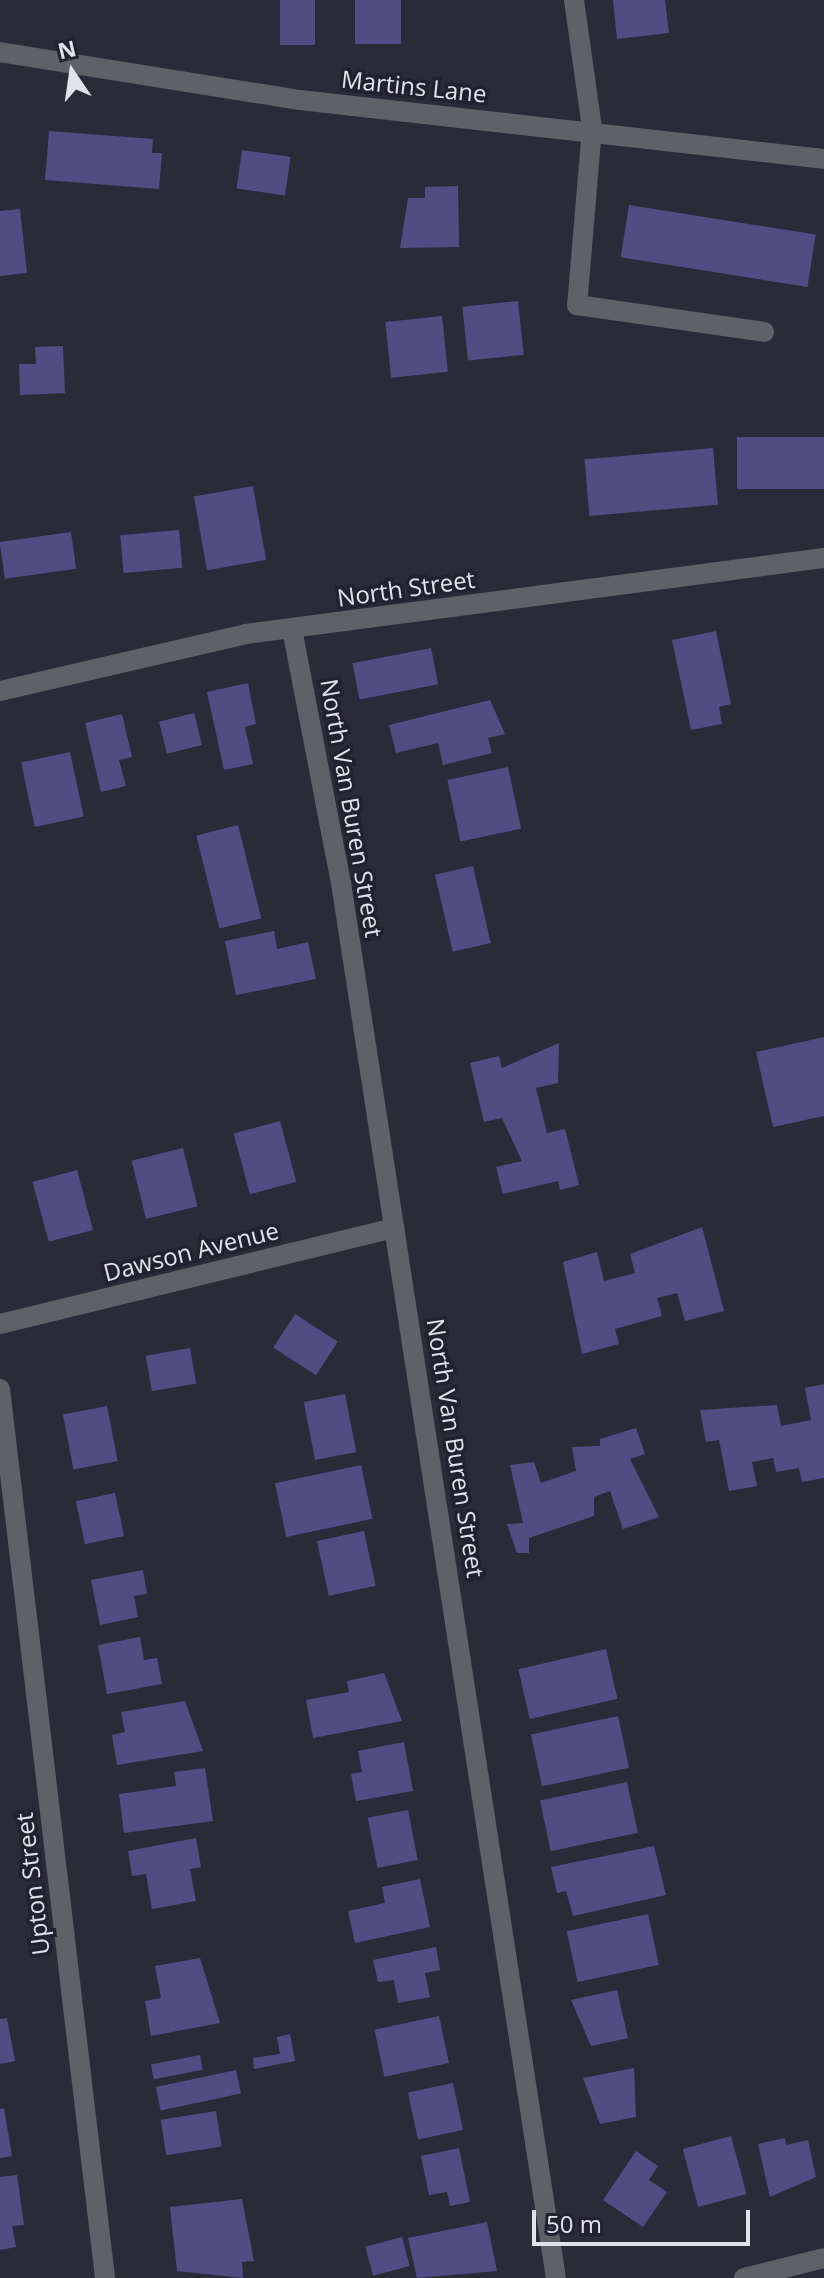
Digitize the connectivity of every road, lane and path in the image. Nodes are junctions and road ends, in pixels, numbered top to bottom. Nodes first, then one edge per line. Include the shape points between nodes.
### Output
1 (574, 0) edge
2 (0, 52) edge
3 (592, 128) junction
4 (824, 159) edge
5 (764, 332) dead end
6 (824, 558) edge
7 (292, 629) junction
8 (0, 691) edge
9 (395, 1228) junction
10 (0, 1324) edge
11 (0, 1389) edge
12 (824, 2258) edge
13 (105, 2278) edge
14 (556, 2278) edge
15 (744, 2278) edge

1 - 3 street
2 - 3 street, Martins Lane via 300,100
3 - 4 street, Martins Lane
3 - 5 street via 577,305
6 - 7 street, North Street
7 - 8 street, North Street
7 - 9 street, North Van Buren Street via 332,828
9 - 10 street, Dawson Avenue
9 - 14 street, North Van Buren Street
11 - 13 street, Upton Street
12 - 15 street

